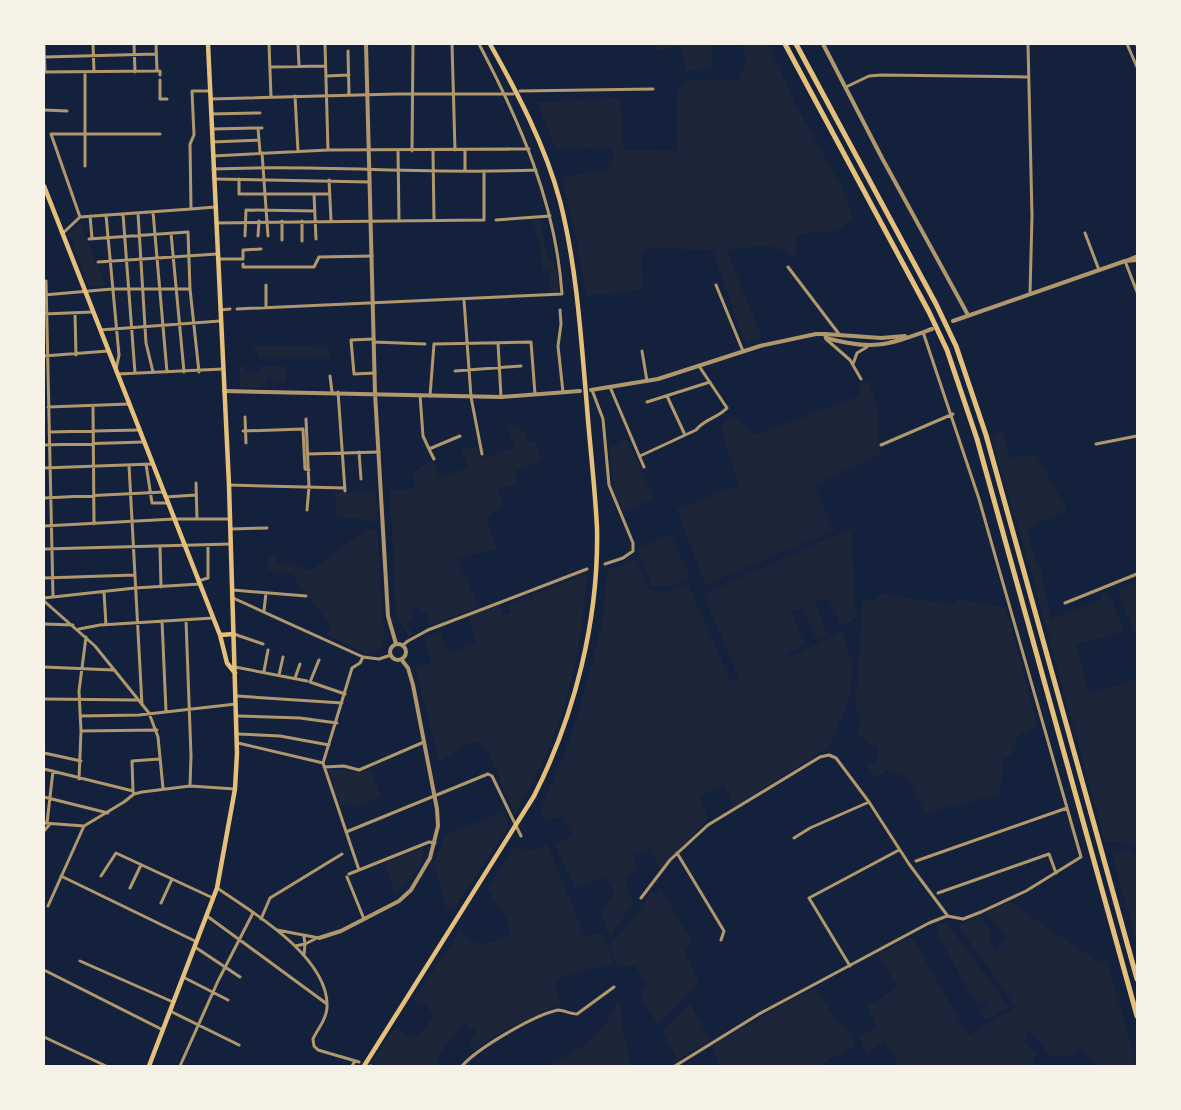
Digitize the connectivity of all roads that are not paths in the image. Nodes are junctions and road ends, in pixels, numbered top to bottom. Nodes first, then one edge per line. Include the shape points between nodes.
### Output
1 (44, 44) edge
2 (93, 44) edge
3 (134, 44) edge
4 (156, 44) edge
5 (208, 44) edge
6 (269, 44) edge
7 (298, 44) edge
8 (325, 44) edge
9 (366, 44) edge
10 (413, 44) edge
11 (452, 44) edge
12 (479, 44) edge
13 (490, 44) edge
14 (786, 44) edge
15 (796, 44) edge
16 (823, 44) edge
17 (1028, 44) edge
18 (1126, 44) edge
19 (348, 51) dead end
20 (134, 54) junction
21 (156, 54) junction
22 (93, 55) junction
23 (45, 57) edge
24 (299, 66) junction
25 (325, 66) junction
26 (270, 67) junction
27 (1137, 67) edge
28 (44, 72) edge
29 (85, 72) junction
30 (94, 72) junction
31 (135, 72) junction
32 (159, 74) junction
33 (326, 76) junction
34 (349, 76) junction
35 (1029, 77) junction
36 (846, 87) junction
37 (654, 89) dead end
38 (210, 91) junction
39 (521, 92) dead end
40 (513, 93) dead end
41 (412, 94) junction
42 (453, 94) junction
43 (505, 94) junction
44 (326, 95) junction
45 (349, 95) junction
46 (368, 95) junction
47 (295, 96) junction
48 (271, 97) junction
49 (167, 99) dead end
50 (211, 99) junction
51 (44, 110) edge
52 (68, 111) dead end
53 (260, 113) dead end
54 (211, 114) junction
55 (212, 129) junction
56 (85, 133) junction
57 (160, 134) dead end
58 (259, 140) junction
59 (212, 142) junction
60 (370, 149) junction
61 (529, 149) junction
62 (328, 150) junction
63 (398, 150) junction
64 (412, 150) junction
65 (433, 150) junction
66 (455, 150) junction
67 (465, 150) junction
68 (298, 151) junction
69 (261, 153) junction
70 (212, 156) junction
71 (85, 166) dead end
72 (264, 168) junction
73 (371, 169) junction
74 (213, 170) junction
75 (398, 170) junction
76 (432, 170) junction
77 (536, 170) junction
78 (465, 171) junction
79 (484, 171) junction
80 (213, 179) junction
81 (239, 179) junction
82 (266, 180) junction
83 (329, 180) junction
84 (371, 182) junction
85 (44, 186) edge
86 (266, 194) junction
87 (314, 194) junction
88 (330, 194) junction
89 (215, 207) junction
90 (191, 209) junction
91 (267, 210) junction
92 (315, 211) junction
93 (153, 212) junction
94 (138, 213) junction
95 (123, 214) junction
96 (106, 215) junction
97 (90, 216) junction
98 (550, 216) junction
99 (80, 217) junction
100 (315, 220) junction
101 (331, 220) junction
102 (372, 220) junction
103 (399, 220) junction
104 (434, 220) junction
105 (496, 220) dead end
106 (259, 221) junction
107 (268, 221) junction
108 (282, 221) junction
109 (302, 221) junction
110 (246, 222) junction
111 (216, 223) junction
112 (155, 233) junction
113 (171, 233) junction
114 (1085, 233) dead end
115 (62, 234) junction
116 (140, 235) junction
117 (124, 236) junction
118 (245, 236) dead end
119 (258, 236) dead end
120 (268, 236) dead end
121 (108, 237) junction
122 (316, 239) dead end
123 (282, 240) dead end
124 (302, 241) dead end
125 (262, 249) dead end
126 (189, 256) junction
127 (372, 256) junction
128 (1137, 256) edge
129 (157, 257) junction
130 (173, 257) junction
131 (217, 257) junction
132 (141, 259) junction
133 (110, 260) junction
134 (125, 260) junction
135 (1137, 260) edge
136 (1125, 261) junction
137 (98, 262) dead end
138 (243, 262) junction
139 (788, 267) dead end
140 (1099, 270) junction
141 (46, 281) dead end
142 (266, 285) dead end
143 (716, 285) dead end
144 (190, 288) junction
145 (112, 289) junction
146 (128, 289) junction
147 (143, 289) junction
148 (159, 289) junction
149 (176, 289) junction
150 (84, 292) junction
151 (1137, 292) edge
152 (45, 295) edge
153 (1030, 295) junction
154 (464, 300) junction
155 (374, 302) junction
156 (266, 307) junction
157 (230, 309) dead end
158 (237, 309) dead end
159 (220, 310) junction
160 (560, 310) dead end
161 (92, 312) junction
162 (75, 313) junction
163 (45, 314) edge
164 (968, 315) junction
165 (220, 321) junction
166 (953, 321) dead end
167 (195, 323) junction
168 (180, 324) junction
169 (146, 326) junction
170 (162, 326) junction
171 (131, 328) junction
172 (116, 329) junction
173 (932, 329) dead end
174 (100, 330) junction
175 (924, 332) junction
176 (839, 334) junction
177 (850, 335) junction
178 (915, 335) junction
179 (826, 336) junction
180 (868, 337) junction
181 (374, 340) junction
182 (498, 343) junction
183 (425, 344) dead end
184 (468, 344) junction
185 (849, 344) junction
186 (867, 346) junction
187 (108, 351) junction
188 (642, 351) dead end
189 (743, 351) junction
190 (76, 355) junction
191 (46, 356) edge
192 (853, 364) junction
193 (521, 366) dead end
194 (699, 366) junction
195 (500, 367) junction
196 (223, 369) junction
197 (469, 369) junction
198 (455, 371) dead end
199 (116, 372) junction
200 (153, 372) junction
201 (167, 372) junction
202 (184, 372) junction
203 (200, 372) junction
204 (135, 373) junction
205 (375, 373) junction
206 (330, 376) dead end
207 (861, 379) dead end
208 (647, 381) junction
209 (710, 382) junction
210 (610, 387) junction
211 (592, 390) joint
212 (224, 391) junction
213 (580, 391) dead end
214 (332, 392) junction
215 (338, 392) junction
216 (563, 392) junction
217 (376, 393) junction
218 (535, 394) junction
219 (420, 395) junction
220 (430, 396) junction
221 (667, 396) junction
222 (471, 397) junction
223 (501, 397) junction
224 (647, 402) dead end
225 (129, 404) junction
226 (93, 406) junction
227 (48, 407) junction
228 (953, 414) junction
229 (245, 417) dead end
230 (306, 419) dead end
231 (139, 430) junction
232 (93, 431) junction
233 (244, 431) junction
234 (49, 432) junction
235 (226, 432) junction
236 (232, 432) dead end
237 (685, 435) junction
238 (460, 436) dead end
239 (1137, 436) edge
240 (144, 442) junction
241 (246, 443) dead end
242 (93, 444) junction
243 (1096, 444) dead end
244 (44, 445) edge
245 (49, 445) junction
246 (882, 445) dead end
247 (429, 449) junction
248 (343, 452) junction
249 (359, 452) junction
250 (379, 452) junction
251 (308, 454) junction
252 (482, 454) dead end
253 (640, 456) junction
254 (434, 459) dead end
255 (146, 464) junction
256 (152, 464) junction
257 (94, 465) junction
258 (129, 465) junction
259 (644, 467) dead end
260 (44, 468) edge
261 (50, 468) junction
262 (309, 470) junction
263 (362, 479) dead end
264 (196, 483) dead end
265 (229, 485) junction
266 (309, 487) junction
267 (150, 493) junction
268 (130, 494) junction
269 (196, 494) junction
270 (165, 495) junction
271 (94, 496) junction
272 (44, 498) edge
273 (51, 498) junction
274 (168, 503) junction
275 (307, 510) dead end
276 (174, 519) junction
277 (197, 519) junction
278 (230, 519) junction
279 (131, 522) junction
280 (94, 524) junction
281 (44, 526) edge
282 (52, 526) junction
283 (267, 528) dead end
284 (231, 529) junction
285 (232, 544) junction
286 (208, 545) junction
287 (184, 546) junction
288 (133, 547) junction
289 (160, 547) junction
290 (44, 549) edge
291 (52, 549) junction
292 (605, 564) dead end
293 (587, 569) dead end
294 (1137, 574) edge
295 (134, 575) junction
296 (44, 578) edge
297 (52, 578) junction
298 (199, 582) junction
299 (161, 587) junction
300 (135, 588) junction
301 (233, 590) junction
302 (104, 592) junction
303 (266, 593) junction
304 (306, 596) dead end
305 (52, 597) junction
306 (233, 598) junction
307 (44, 600) edge
308 (1065, 603) dead end
309 (52, 607) junction
310 (44, 608) edge
311 (264, 611) junction
312 (213, 618) junction
313 (186, 620) junction
314 (162, 621) junction
315 (137, 623) junction
316 (44, 624) edge
317 (73, 624) junction
318 (106, 625) junction
319 (78, 629) junction
320 (234, 634) junction
321 (220, 635) junction
322 (86, 636) junction
323 (263, 644) dead end
324 (396, 644) junction
325 (403, 646) junction
326 (268, 650) dead end
327 (391, 656) junction
328 (283, 657) dead end
329 (363, 657) junction
330 (401, 659) junction
331 (319, 660) dead end
332 (300, 664) dead end
333 (44, 666) edge
334 (235, 667) junction
335 (80, 669) junction
336 (113, 670) junction
337 (264, 671) junction
338 (235, 674) junction
339 (279, 675) junction
340 (295, 678) junction
341 (307, 681) dead end
342 (344, 694) junction
343 (236, 696) junction
344 (44, 699) edge
345 (79, 700) junction
346 (138, 700) junction
347 (237, 704) junction
348 (342, 704) junction
349 (142, 705) junction
350 (188, 709) junction
351 (166, 711) junction
352 (150, 713) junction
353 (80, 716) junction
354 (237, 716) junction
355 (337, 723) junction
356 (157, 730) junction
357 (81, 731) junction
358 (238, 734) junction
359 (424, 742) junction
360 (238, 743) junction
361 (329, 745) junction
362 (44, 753) edge
363 (159, 759) junction
364 (81, 761) junction
365 (323, 765) junction
366 (44, 769) edge
367 (53, 771) junction
368 (79, 779) junction
369 (190, 786) junction
370 (163, 788) junction
371 (235, 789) junction
372 (133, 792) junction
373 (434, 795) junction
374 (44, 797) edge
375 (49, 798) junction
376 (869, 802) junction
377 (1067, 808) junction
378 (108, 813) junction
379 (47, 823) edge
380 (84, 826) junction
381 (44, 831) edge
382 (346, 832) junction
383 (521, 836) dead end
384 (794, 838) dead end
385 (435, 843) junction
386 (899, 850) junction
387 (677, 853) junction
388 (342, 854) dead end
389 (916, 862) dead end
390 (141, 865) junction
391 (359, 870) junction
392 (1056, 873) junction
393 (61, 876) junction
394 (101, 876) dead end
395 (172, 879) junction
396 (130, 888) dead end
397 (217, 888) junction
398 (938, 893) dead end
399 (641, 898) dead end
400 (213, 899) junction
401 (162, 903) dead end
402 (48, 906) dead end
403 (252, 913) junction
404 (208, 916) junction
405 (947, 916) junction
406 (261, 919) junction
407 (364, 920) junction
408 (276, 930) junction
409 (304, 937) junction
410 (238, 938) junction
411 (318, 938) junction
412 (721, 940) dead end
413 (305, 944) junction
414 (196, 945) junction
415 (294, 946) junction
416 (304, 956) junction
417 (80, 961) dead end
418 (225, 966) junction
419 (850, 966) junction
420 (44, 970) edge
421 (183, 977) junction
422 (240, 977) dead end
423 (1137, 979) edge
424 (614, 987) dead end
425 (213, 992) junction
426 (228, 1000) dead end
427 (173, 1002) junction
428 (327, 1004) junction
429 (170, 1011) junction
430 (1137, 1016) edge
431 (198, 1025) junction
432 (163, 1030) junction
433 (44, 1037) edge
434 (239, 1045) dead end
435 (355, 1061) junction
436 (359, 1062) dead end
437 (106, 1066) edge
438 (148, 1066) edge
439 (180, 1066) edge
440 (352, 1066) edge
441 (364, 1066) edge
442 (462, 1066) edge
443 (675, 1066) edge

1 - 23 street
2 - 22 street
3 - 20 street
4 - 21 street
5 - 38 main road
6 - 26 street
7 - 24 street
8 - 25 street
9 - 46 street
10 - 41 street
11 - 42 street
12 - 43 street
13 - 441 main road via 538,138 560,199 570,246 580,324 597,528 594,595 580,674 553,758 534,796
14 - 430 highway via 947,350 980,448
15 - 423 highway via 956,346 989,444
16 - 36 street
17 - 35 street
18 - 27 street
19 - 34 street
20 - 21 street
20 - 22 street
20 - 31 street
21 - 32 street
22 - 23 street
22 - 30 street
23 - 28 street
24 - 25 street
24 - 26 street
25 - 33 street
26 - 48 street
28 - 29 street
29 - 30 street
29 - 56 street
30 - 31 street
31 - 32 street
32 - 49 street via 160,99
33 - 34 street
33 - 44 street
34 - 45 street
35 - 36 street via 882,75 869,76
35 - 153 street
36 - 164 street
37 - 39 street
38 - 50 main road
38 - 90 street via 192,91
40 - 43 street
41 - 42 street
41 - 46 street
41 - 64 street
42 - 43 street
42 - 66 street
43 - 61 street
44 - 45 street
44 - 47 street
44 - 62 street
45 - 46 street
46 - 60 street
47 - 48 street
47 - 68 street
48 - 50 street
50 - 54 main road
51 - 52 street
53 - 54 street
54 - 55 main road
55 - 58 street via 260,128
55 - 59 main road
56 - 57 street
56 - 71 street
56 - 99 street via 51,134
58 - 59 street
58 - 69 street
59 - 70 main road
60 - 62 street
60 - 63 street
60 - 73 street
61 - 67 street
61 - 77 street
62 - 68 street
63 - 64 street
63 - 75 street
64 - 65 street
65 - 66 street
65 - 76 street
66 - 67 street
67 - 78 street
68 - 69 street
69 - 70 street
69 - 72 street
70 - 74 main road
72 - 73 street
72 - 74 street
72 - 82 street
73 - 75 street
73 - 84 street
74 - 80 main road
75 - 76 street
75 - 103 street
76 - 78 street
76 - 104 street
77 - 79 street
77 - 98 street
78 - 79 street
79 - 104 street via 484,220
80 - 81 street
80 - 89 main road
81 - 82 street
81 - 86 street via 239,194
82 - 83 street
82 - 86 street
83 - 84 street
83 - 88 street
84 - 102 street
85 - 115 main road
86 - 87 street
86 - 91 street
87 - 88 street
87 - 92 street
88 - 101 street
89 - 90 street
89 - 111 main road
90 - 93 street
91 - 92 street
91 - 107 street
91 - 110 street via 246,210
92 - 100 street
93 - 94 street
93 - 112 street
94 - 95 street
94 - 116 street
95 - 96 street
95 - 117 street
96 - 97 street
96 - 121 street
97 - 99 street
97 - 121 street via 91,238
98 - 105 street
98 - 154 street via 562,294
99 - 115 street
100 - 101 street
100 - 109 street
100 - 122 street
101 - 102 street
102 - 103 street
102 - 127 street
103 - 104 street
106 - 107 street
106 - 110 street
106 - 119 street
107 - 108 street
107 - 120 street
108 - 109 street
108 - 123 street
109 - 124 street
110 - 111 street
110 - 118 street
111 - 131 main road
112 - 113 street
112 - 116 street
112 - 129 street
113 - 126 street via 188,232
113 - 130 street
114 - 140 street
115 - 150 main road
116 - 117 street
116 - 132 street
117 - 121 street
117 - 134 street
121 - 133 street
125 - 138 street via 243,250
126 - 130 street
126 - 131 street
126 - 144 street
127 - 138 street via 319,257 314,267
127 - 155 street
128 - 136 street
129 - 130 street
129 - 132 street
129 - 148 street
130 - 149 street
131 - 138 street
131 - 159 main road
132 - 134 street
132 - 147 street
133 - 134 street
133 - 137 street
133 - 145 street
134 - 146 street
135 - 136 street
136 - 140 street
136 - 151 street
139 - 176 street
140 - 153 street
141 - 152 street
142 - 156 street
143 - 189 street
144 - 149 street
144 - 167 street
145 - 146 street
145 - 150 street
145 - 172 street
146 - 147 street
146 - 171 street
147 - 148 street
147 - 169 street
148 - 149 street
148 - 170 street
149 - 168 street
150 - 152 street
150 - 161 main road
152 - 163 street
153 - 164 street
154 - 155 street
154 - 184 street
155 - 156 street
155 - 181 street
156 - 158 street
157 - 159 street
159 - 165 main road
160 - 216 street via 558,346
161 - 162 street
161 - 174 main road
162 - 163 street
162 - 190 street
163 - 191 street
164 - 166 street
165 - 167 street
165 - 196 main road
167 - 168 street
167 - 203 street
168 - 170 street
168 - 202 street
169 - 170 street
169 - 171 street
169 - 200 street via 146,343
170 - 201 street
171 - 172 street
171 - 204 street
172 - 174 street
172 - 199 street via 119,355
173 - 175 street
174 - 187 main road
175 - 178 street
175 - 228 street
176 - 177 street
176 - 179 street
177 - 180 street
177 - 185 street
178 - 180 street
178 - 186 street via 883,345
179 - 185 street
179 - 189 street via 806,336
179 - 192 street
180 - 186 street
181 - 183 street
181 - 205 street
181 - 205 street via 351,340 354,374
182 - 184 street
182 - 195 street
182 - 218 street via 531,342
184 - 197 street
184 - 220 street via 434,344
185 - 186 street
186 - 192 street via 857,353
187 - 190 street
187 - 199 main road
188 - 208 street
189 - 194 street
190 - 191 street
191 - 227 street
192 - 207 street
193 - 195 street
194 - 208 street
194 - 209 street
195 - 197 street
195 - 223 street
196 - 203 street
196 - 212 main road
197 - 198 street
197 - 222 street
199 - 204 street
199 - 225 main road
200 - 201 street
200 - 204 street
201 - 202 street
202 - 203 street
205 - 217 street
206 - 214 street
208 - 210 street
209 - 221 street
209 - 237 street via 727,408
210 - 211 street
210 - 253 street
211 - 292 street via 603,418 609,485 633,543 633,551
212 - 214 street
212 - 235 main road
213 - 216 street
214 - 215 street
215 - 217 street
215 - 248 street
216 - 218 street
217 - 219 street
217 - 250 street
218 - 223 street
219 - 220 street
219 - 247 street via 423,436
220 - 222 street
221 - 224 street
221 - 237 street
222 - 223 street
222 - 252 street
225 - 226 street
225 - 231 main road
226 - 227 street
226 - 232 street
227 - 234 street
228 - 246 street
228 - 377 street
229 - 233 street
230 - 251 street
231 - 232 street
231 - 240 main road
232 - 234 street
232 - 242 street
233 - 241 street
233 - 262 street via 303,429 305,469
234 - 245 street
235 - 236 street
235 - 265 main road
237 - 253 street
238 - 247 street
239 - 243 street
240 - 242 street
240 - 256 main road
242 - 245 street
242 - 257 street
244 - 245 street
245 - 261 street
247 - 254 street
248 - 249 street
248 - 251 street
248 - 266 street via 345,490
249 - 250 street
249 - 263 street
250 - 324 street via 388,616
251 - 262 street
253 - 259 street
255 - 256 street
255 - 258 street
255 - 267 street
256 - 270 main road
257 - 258 street
257 - 261 street
257 - 271 street
258 - 268 street
260 - 261 street
261 - 273 street
262 - 266 street
264 - 269 street
265 - 266 street
265 - 278 main road
266 - 275 street
267 - 268 street
267 - 270 street
267 - 274 street via 152,503
268 - 271 street
268 - 279 street
269 - 270 street
269 - 277 street
270 - 274 main road
271 - 273 street
271 - 280 street
272 - 273 street
273 - 282 street
274 - 276 main road
276 - 277 street
276 - 279 street
276 - 287 main road
277 - 278 street
278 - 284 main road
279 - 280 street
279 - 288 street
280 - 282 street
281 - 282 street
282 - 291 street
283 - 284 street
284 - 285 main road
285 - 286 street
285 - 301 main road
286 - 287 street
286 - 298 street via 208,578
287 - 289 street
287 - 298 main road
288 - 289 street
288 - 291 street
288 - 295 street
289 - 299 street
290 - 291 street
291 - 297 street
293 - 325 street via 428,630
294 - 308 street
295 - 297 street
295 - 300 street
296 - 297 street
297 - 305 street
298 - 299 street
298 - 312 main road
299 - 300 street
300 - 302 street
300 - 315 street
301 - 303 street
301 - 306 main road
302 - 305 street
302 - 318 street
303 - 304 street
303 - 311 street
305 - 307 street
306 - 311 street
306 - 320 main road
307 - 309 street
309 - 310 street
309 - 317 street
311 - 329 street
312 - 313 street
312 - 321 main road
313 - 314 street
313 - 350 street
314 - 315 street
314 - 351 street
315 - 318 street
315 - 349 street
316 - 317 street
317 - 319 street
318 - 319 street
319 - 322 street
320 - 321 main road
320 - 323 street
320 - 334 main road
321 - 338 main road via 227,663
322 - 335 street
322 - 336 street
324 - 325 street
324 - 327 street via 390,649
325 - 330 street via 406,653
326 - 337 street
327 - 329 street via 379,659
327 - 330 street
328 - 339 street
329 - 342 street via 352,668
330 - 359 street via 408,668 413,685
331 - 342 street via 310,682
332 - 340 street
333 - 335 street
334 - 337 street
334 - 338 main road
335 - 336 street
335 - 345 street
336 - 346 street
337 - 339 street
338 - 343 main road
339 - 340 street
340 - 341 street
342 - 348 street
343 - 347 main road
343 - 348 street
344 - 345 street
345 - 346 street
345 - 353 street
346 - 349 street
347 - 350 street
347 - 354 main road
348 - 355 street
349 - 352 street
350 - 351 street
350 - 369 street via 192,756
351 - 352 street
352 - 353 street
352 - 356 street
353 - 357 street
354 - 355 street
354 - 358 main road
355 - 361 street
356 - 357 street
356 - 363 street
357 - 364 street
358 - 360 main road
358 - 361 street via 280,736
359 - 365 street via 359,770
359 - 373 street
360 - 365 street
360 - 371 main road
361 - 365 street
362 - 364 street
363 - 370 street
363 - 372 street via 132,761
364 - 368 street
365 - 382 street
366 - 367 street
367 - 368 street
367 - 375 street
368 - 372 street
369 - 370 street
369 - 371 street
370 - 372 street
371 - 397 main road
372 - 378 street
373 - 382 street
373 - 383 street via 488,774 492,776
373 - 385 street via 438,826
374 - 375 street
375 - 378 street
375 - 379 street
376 - 384 street
376 - 386 street
376 - 387 street via 836,758 829,755 820,757 708,825
377 - 389 street
377 - 392 street via 1081,857
378 - 380 street
379 - 380 street
379 - 381 street
380 - 393 street
382 - 391 street
385 - 391 street via 429,842
385 - 407 street via 412,890
386 - 405 street
386 - 419 street via 810,898
387 - 399 street
387 - 412 street via 722,927 725,935
388 - 406 street via 270,898
390 - 394 street via 116,853
390 - 395 street
390 - 396 street
391 - 407 street via 348,875
392 - 398 street via 1049,854
392 - 405 street via 1026,891 963,919
393 - 402 street
393 - 414 street
395 - 400 street
395 - 401 street
397 - 400 main road
397 - 403 street
400 - 404 main road
403 - 406 street
403 - 410 street
404 - 410 street
404 - 414 main road
405 - 419 street
406 - 408 street
407 - 411 street
408 - 409 street
408 - 415 street
409 - 411 street
409 - 413 street
410 - 418 street
410 - 428 street
411 - 413 street
413 - 415 street
413 - 416 street
414 - 418 street
414 - 421 main road
415 - 416 street
416 - 428 street via 322,983
417 - 427 street
418 - 422 street
418 - 425 street
419 - 443 street via 759,1014
420 - 432 street
421 - 425 street
421 - 427 main road
424 - 442 street via 577,1014 560,1010 513,1030
425 - 426 street
425 - 431 street
427 - 429 main road
428 - 435 street via 325,1019 313,1039 314,1046
429 - 431 street
429 - 432 main road
431 - 434 street
431 - 439 street
432 - 438 main road
433 - 437 street
435 - 436 street
435 - 440 street

